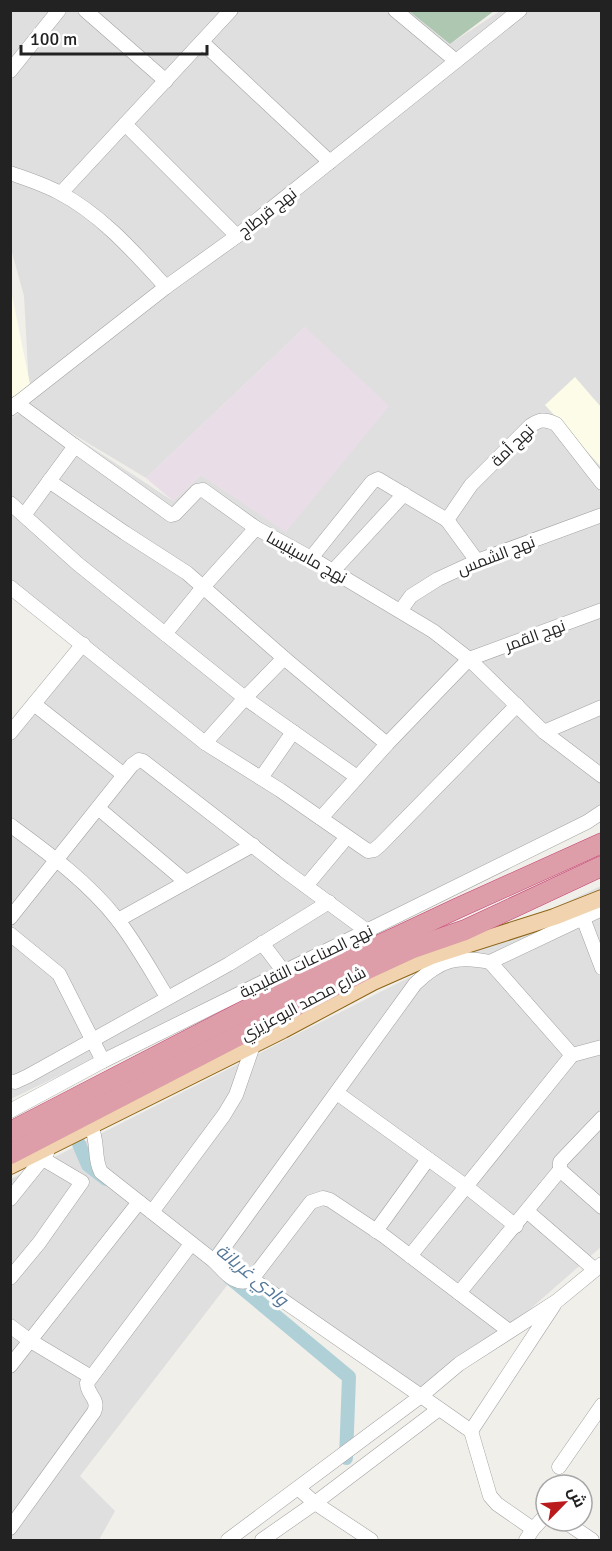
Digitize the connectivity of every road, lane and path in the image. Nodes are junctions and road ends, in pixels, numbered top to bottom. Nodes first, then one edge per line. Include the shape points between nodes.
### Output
1 (59, 10) edge
2 (85, 10) edge
3 (231, 10) edge
4 (395, 10) edge
5 (520, 10) edge
6 (202, 42) junction
7 (456, 61) junction
8 (10, 71) edge
9 (166, 81) junction
10 (125, 124) junction
11 (330, 162) junction
12 (10, 173) edge
13 (61, 193) junction
14 (237, 236) junction
15 (166, 287) junction
16 (14, 406) edge
17 (75, 446) junction
18 (49, 481) junction
19 (602, 483) edge
20 (404, 494) junction
21 (10, 503) edge
22 (25, 514) junction
23 (602, 515) edge
24 (447, 520) junction
25 (256, 528) junction
26 (311, 558) junction
27 (477, 561) junction
28 (333, 571) junction
29 (204, 586) junction
30 (10, 587) edge
31 (401, 610) junction
32 (602, 610) edge
33 (165, 634) junction
34 (83, 644) junction
35 (284, 658) junction
36 (469, 659) junction
37 (245, 698) junction
38 (34, 704) junction
39 (517, 705) junction
40 (602, 707) edge
41 (293, 732) junction
42 (544, 732) junction
43 (10, 733) edge
44 (205, 742) junction
45 (387, 744) junction
46 (124, 775) junction
47 (602, 776) edge
48 (357, 777) junction
49 (261, 778) junction
50 (98, 808) junction
51 (602, 813) edge
52 (321, 818) junction
53 (10, 825) edge
54 (347, 837) junction
55 (601, 844) edge
56 (253, 845) junction
57 (56, 860) junction
58 (602, 866) edge
59 (186, 882) junction
60 (306, 886) junction
61 (602, 898) edge
62 (328, 902) junction
63 (602, 909) edge
64 (10, 918) edge
65 (583, 918) junction
66 (118, 920) junction
67 (367, 931) junction
68 (10, 934) edge
69 (262, 943) junction
70 (490, 962) junction
71 (602, 968) edge
72 (284, 972) junction
73 (167, 997) junction
74 (257, 1035) junction
75 (92, 1040) junction
76 (602, 1047) edge
77 (572, 1055) junction
78 (104, 1061) junction
79 (10, 1081) edge
80 (337, 1093) junction
81 (10, 1111) edge
82 (602, 1118) edge
83 (92, 1126) junction
84 (10, 1132) edge
85 (47, 1146) junction
86 (10, 1154) edge
87 (428, 1159) junction
88 (10, 1166) edge
89 (560, 1170) junction
90 (101, 1172) junction
91 (82, 1182) junction
92 (467, 1187) junction
93 (10, 1198) edge
94 (139, 1202) junction
95 (600, 1202) edge
96 (152, 1212) junction
97 (528, 1212) junction
98 (516, 1226) junction
99 (376, 1231) junction
100 (191, 1244) junction
101 (410, 1256) junction
102 (214, 1261) junction
103 (598, 1267) edge
104 (10, 1278) edge
105 (252, 1280) junction
106 (459, 1293) junction
107 (556, 1301) junction
108 (10, 1326) edge
109 (509, 1331) junction
110 (29, 1341) junction
111 (10, 1366) edge
112 (91, 1377) junction
113 (421, 1396) junction
114 (602, 1405) edge
115 (439, 1409) junction
116 (471, 1431) junction
117 (559, 1467) dead end
118 (298, 1489) junction
119 (315, 1503) junction
120 (12, 1523) edge
121 (530, 1535) edge
122 (228, 1540) edge
123 (261, 1540) edge
124 (371, 1540) edge

1 - 8 street
2 - 9 street
3 - 6 street
4 - 7 street
5 - 7 street, نهج قرطاج
6 - 9 street
6 - 11 street
7 - 11 street, نهج قرطاج
9 - 10 street
10 - 13 street
10 - 14 street
11 - 14 street, نهج قرطاج
12 - 13 street
13 - 15 street via 121,238
14 - 15 street, نهج قرطاج
15 - 16 street, نهج قرطاج
16 - 17 street
17 - 18 street
17 - 25 street, نهج ماسينيسا via 171,515 203,490
18 - 22 street
18 - 29 street
19 - 24 street, نهج أمة via 556,424 538,420 471,485
20 - 24 street
20 - 26 street via 381,479 372,482
20 - 28 street
21 - 22 street
22 - 33 street via 78,564
23 - 27 street, نهج الشمس
24 - 27 street
25 - 26 street, نهج ماسينيسا
25 - 29 street
26 - 28 street, نهج ماسينيسا
27 - 31 street, نهج الشمس via 429,584 411,596
28 - 31 street, نهج ماسينيسا
29 - 33 street
29 - 35 street
30 - 34 street
31 - 36 street, نهج ماسينيسا
32 - 36 street, نهج القمر
33 - 37 street
34 - 38 street
34 - 44 street
35 - 37 street
35 - 45 street
36 - 39 street, نهج ماسينيسا
36 - 45 street
37 - 41 street
37 - 44 street
38 - 43 street
38 - 46 street
39 - 42 street, نهج ماسينيسا
39 - 54 street via 374,850 361,848
40 - 42 street
41 - 48 street
41 - 49 street
42 - 47 street, نهج ماسينيسا
44 - 49 street
45 - 48 street
46 - 50 street
46 - 56 street via 135,761 143,761
48 - 52 street
49 - 52 street
50 - 57 street
50 - 59 street
51 - 67 street, نهج الصناعات التقليدية
52 - 54 street
53 - 57 street
54 - 60 street
55 - 84 highway, شارع محمد البوعزيزي via 292,986
56 - 59 street
56 - 60 street
57 - 64 street
57 - 66 street
58 - 74 highway, شارع محمد البوعزيزي via 465,930 371,967
59 - 66 street
60 - 62 street
61 - 74 main road via 432,956
62 - 67 street
62 - 69 street
63 - 65 street
65 - 70 street
65 - 71 street
66 - 73 street
67 - 72 street, نهج الصناعات التقليدية
68 - 75 street via 59,974
69 - 72 street
69 - 73 street
70 - 77 street
70 - 80 street via 453,959 428,971
72 - 78 street, نهج الصناعات التقليدية
73 - 75 street
74 - 83 main road
74 - 85 highway, شارع محمد البوعزيزي
74 - 96 street via 236,1095
75 - 78 street
75 - 79 street via 28,1076
76 - 77 street
77 - 92 street
78 - 81 street, نهج الصناعات التقليدية
80 - 87 street
80 - 102 street
82 - 89 street via 560,1162
83 - 85 main road
83 - 90 street
85 - 86 highway, شارع محمد البوعزيزي
85 - 88 main road
85 - 91 street
85 - 93 street
87 - 92 street
87 - 99 street
89 - 95 street
89 - 97 street
90 - 91 street
90 - 94 street
91 - 104 street
92 - 98 street
92 - 101 street
94 - 96 street
94 - 110 street
96 - 100 street
97 - 98 street
97 - 103 street
98 - 106 street
99 - 101 street
99 - 105 street via 330,1200 317,1199
100 - 102 street
100 - 112 street
101 - 106 street
102 - 105 street via 236,1281
103 - 107 street
105 - 113 street
106 - 109 street
107 - 109 street
107 - 116 street
108 - 110 street
109 - 113 street via 459,1364
110 - 111 street
110 - 112 street
112 - 120 street via 87,1388 96,1401 94,1412
113 - 115 street
113 - 118 street
114 - 117 street
115 - 116 street
115 - 119 street
116 - 121 street via 490,1496
118 - 119 street
118 - 122 street
119 - 123 street
119 - 124 street

